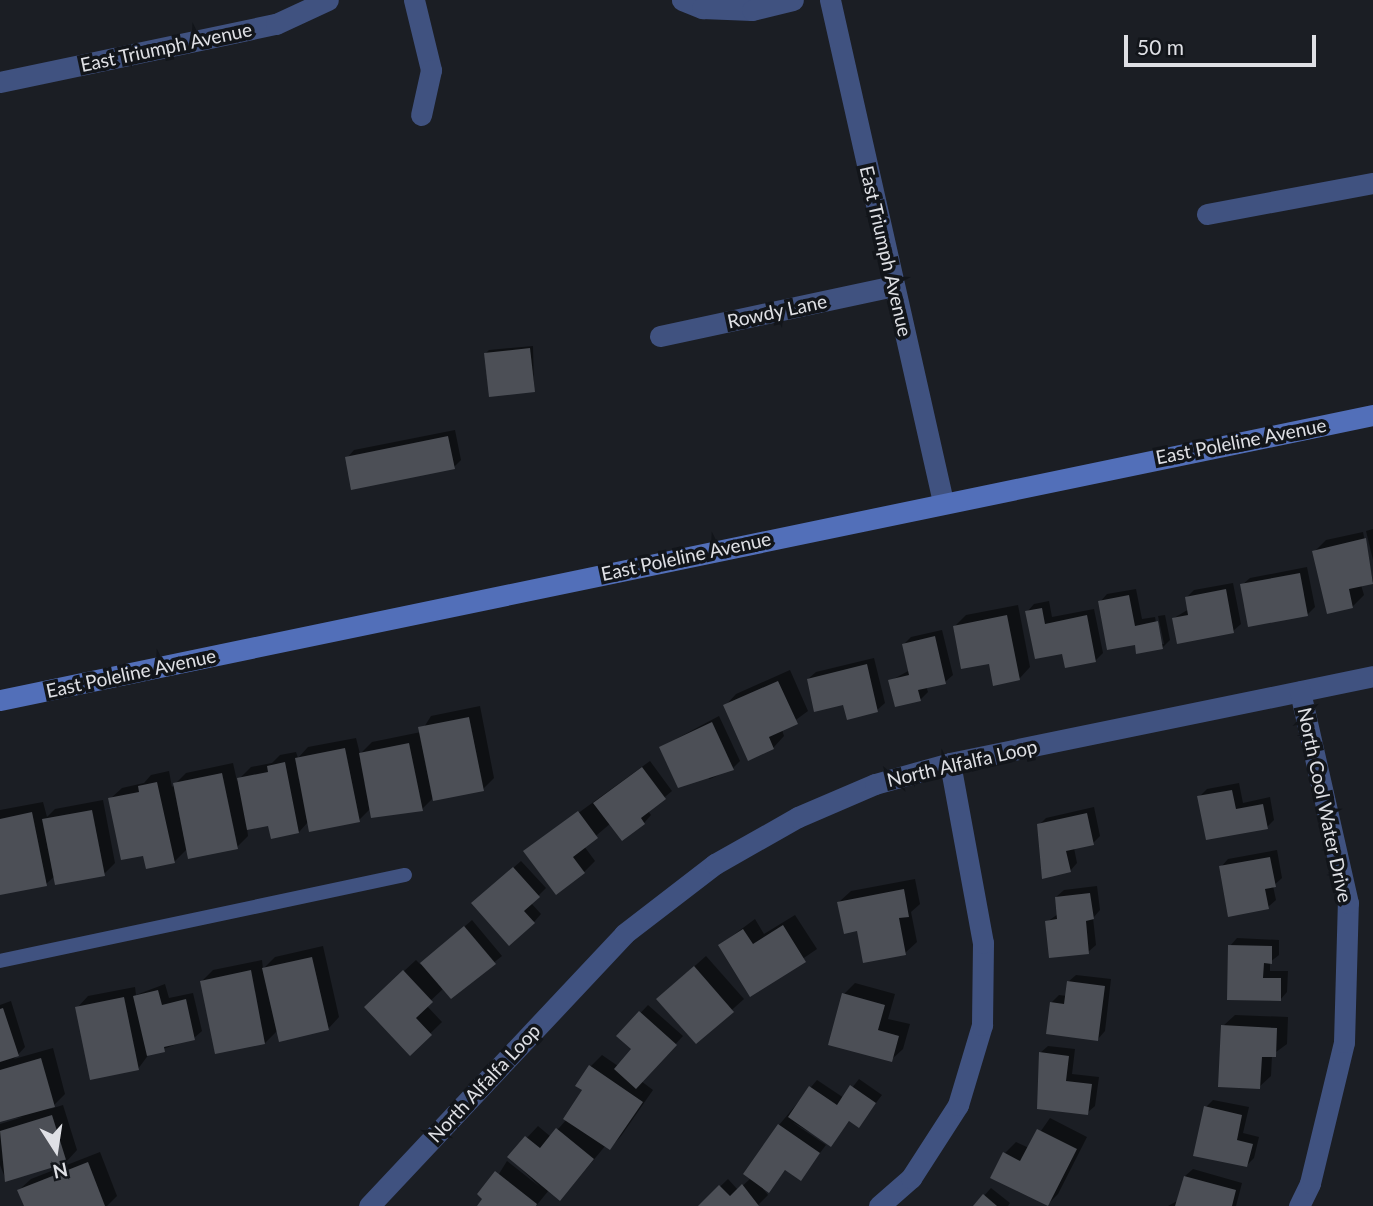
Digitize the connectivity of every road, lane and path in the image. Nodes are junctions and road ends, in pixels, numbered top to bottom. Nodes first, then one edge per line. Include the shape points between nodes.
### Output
1 (328, 0) edge
2 (414, 0) edge
3 (682, 0) edge
4 (793, 0) edge
5 (830, 0) edge
6 (0, 82) edge
7 (421, 115) dead end
8 (1373, 183) edge
9 (1207, 214) dead end
10 (894, 286) junction
11 (660, 336) dead end
12 (1373, 415) edge
13 (943, 502) junction
14 (1373, 676) edge
15 (1300, 691) junction
16 (0, 700) edge
17 (950, 763) junction
18 (405, 875) dead end
19 (0, 961) edge
20 (369, 1206) edge
21 (879, 1206) edge
22 (1299, 1206) edge

1 - 6 street, East Triumph Avenue via 276,24
2 - 7 street via 431,70
3 - 4 street via 702,8 752,10
5 - 10 street, East Triumph Avenue
8 - 9 street
10 - 11 street, Rowdy Lane
10 - 13 street, East Triumph Avenue
12 - 13 main road, East Poleline Avenue
13 - 16 main road, East Poleline Avenue
14 - 15 street, North Alfalfa Loop
15 - 17 street, North Alfalfa Loop
15 - 22 street, North Cool Water Drive via 1348,903 1344,1042 1310,1183
17 - 20 street, North Alfalfa Loop via 876,784 798,817 704,872 624,934
17 - 21 street via 983,943 982,1025 958,1105 911,1178
18 - 19 lane

